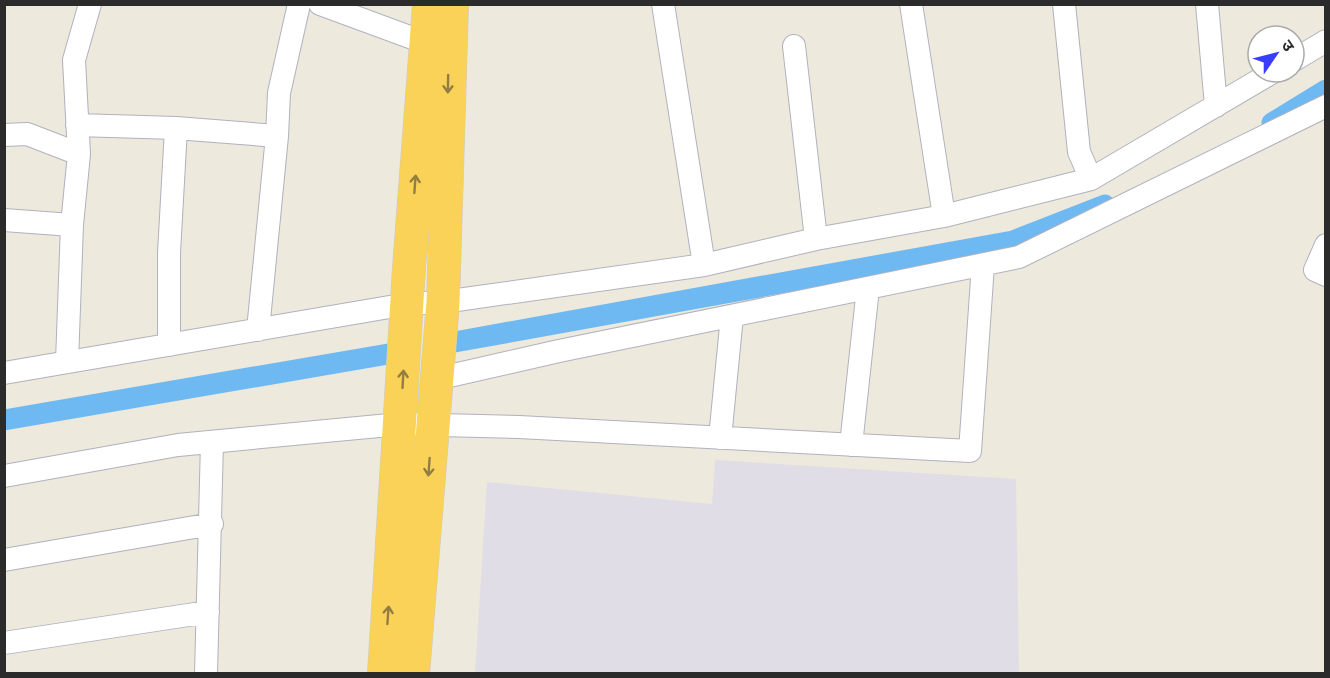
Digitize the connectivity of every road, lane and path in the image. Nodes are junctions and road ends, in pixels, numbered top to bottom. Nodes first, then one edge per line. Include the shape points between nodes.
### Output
1 (90, 4) edge
2 (299, 4) edge
3 (320, 4) edge
4 (429, 4) edge
5 (452, 4) edge
6 (663, 4) edge
7 (911, 4) edge
8 (1064, 4) edge
9 (1207, 4) edge
10 (1326, 41) edge
11 (437, 44) junction
12 (794, 46) dead end
13 (1306, 53) edge
14 (1252, 84) edge
15 (1216, 105) junction
16 (1326, 106) edge
17 (77, 125) junction
18 (176, 128) junction
19 (4, 135) edge
20 (277, 136) junction
21 (79, 154) junction
22 (1091, 178) junction
23 (944, 216) junction
24 (4, 220) edge
25 (72, 225) junction
26 (816, 239) junction
27 (1326, 245) edge
28 (704, 265) junction
29 (983, 265) junction
30 (1326, 275) edge
31 (868, 288) junction
32 (442, 302) junction
33 (407, 304) junction
34 (732, 316) junction
35 (258, 330) junction
36 (170, 345) junction
37 (68, 362) junction
38 (4, 373) edge
39 (436, 379) junction
40 (416, 424) junction
41 (720, 438) junction
42 (212, 442) junction
43 (851, 445) junction
44 (4, 476) edge
45 (212, 524) junction
46 (4, 560) edge
47 (208, 612) junction
48 (4, 643) edge
49 (206, 674) edge
50 (384, 674) edge
51 (414, 674) edge

1 - 17 street via 74,60
2 - 20 street via 279,93
3 - 11 street
4 - 11 highway
5 - 11 highway
6 - 28 street
7 - 23 street
8 - 22 street via 1079,153
9 - 15 street
10 - 13 street
11 -> 32 highway
33 -> 11 highway
12 - 26 street
14 - 15 street
15 - 22 street
16 - 29 street via 1019,257
17 - 18 street
17 - 21 street
18 - 20 street
18 - 36 street via 169,253
19 - 21 street via 27,134
20 - 35 street
21 - 25 street
22 - 23 street
23 - 26 street
24 - 25 street
25 - 37 street
26 - 28 street
27 - 30 street via 1315,270
28 - 32 street
29 - 31 street
29 - 43 street via 970,451
31 - 34 street
31 - 43 street
32 - 33 street
32 - 39 highway
33 - 35 street
40 -> 33 highway
34 - 39 street
34 - 41 street
35 - 36 street
36 - 37 street
37 - 38 street
39 - 40 highway
40 - 41 street
40 - 42 street
50 -> 40 highway
40 -> 51 highway
41 - 43 street
42 - 44 street
42 - 45 street
45 - 46 street
45 - 47 street
47 - 48 street
47 - 49 street

